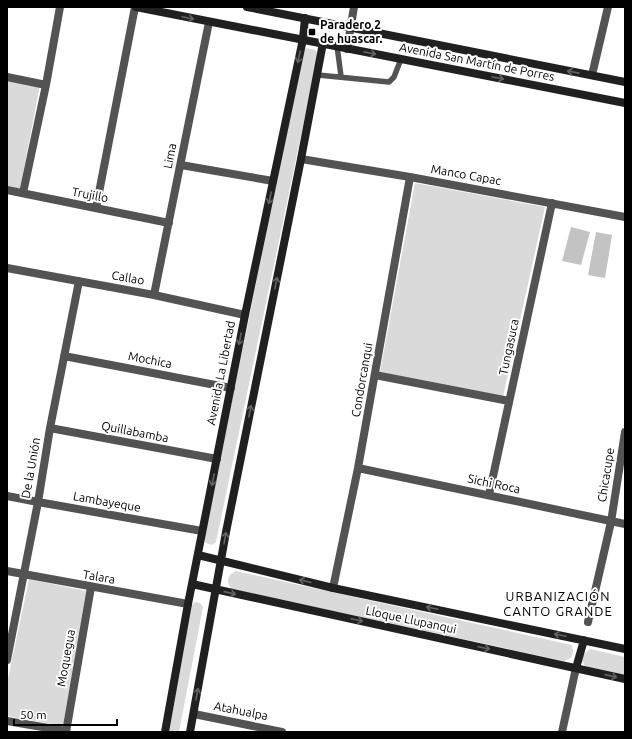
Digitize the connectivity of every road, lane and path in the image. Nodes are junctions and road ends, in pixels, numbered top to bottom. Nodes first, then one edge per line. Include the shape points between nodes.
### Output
1 (60, 7) edge
2 (135, 7) edge
3 (248, 7) edge
4 (354, 7) edge
5 (608, 7) edge
6 (305, 18) junction
7 (209, 22) junction
8 (350, 27) junction
9 (303, 39) junction
10 (323, 43) junction
11 (337, 46) junction
12 (347, 49) junction
13 (401, 59) junction
14 (318, 75) junction
15 (592, 75) junction
16 (341, 76) junction
17 (7, 77) edge
18 (625, 82) edge
19 (46, 85) junction
20 (625, 103) edge
21 (301, 159) junction
22 (181, 165) junction
23 (410, 177) junction
24 (273, 181) junction
25 (7, 190) edge
26 (22, 193) junction
27 (552, 203) junction
28 (96, 208) junction
29 (625, 217) edge
30 (169, 223) junction
31 (8, 270) edge
32 (79, 281) junction
33 (154, 294) junction
34 (245, 315) junction
35 (64, 356) junction
36 (375, 375) junction
37 (231, 388) junction
38 (509, 401) junction
39 (50, 428) junction
40 (625, 432) edge
41 (217, 459) junction
42 (358, 468) junction
43 (489, 495) junction
44 (7, 496) edge
45 (38, 502) junction
46 (612, 522) junction
47 (625, 524) edge
48 (202, 531) junction
49 (198, 555) junction
50 (221, 561) junction
51 (7, 571) edge
52 (23, 574) junction
53 (192, 584) junction
54 (91, 587) junction
55 (333, 588) junction
56 (216, 589) junction
57 (188, 604) junction
58 (588, 622) dead end
59 (584, 640) junction
60 (8, 646) edge
61 (625, 649) edge
62 (7, 660) edge
63 (576, 668) junction
64 (625, 679) edge
65 (194, 714) junction
66 (7, 721) edge
67 (66, 732) edge
68 (165, 732) edge
69 (190, 732) edge
70 (282, 732) edge
71 (562, 732) edge

1 - 19 street
2 -> 7 street, Avenida San Martín de Porres
2 - 28 street
3 - 6 street, Avenida San Martín de Porres
4 - 8 street
5 - 15 street
6 - 8 street, Avenida San Martín de Porres
6 - 9 street, Avenida La Libertad
7 - 9 street, Avenida San Martín de Porres
7 - 22 street, Lima
8 - 12 street
15 -> 8 street, Avenida San Martín de Porres
9 - 10 street, Avenida San Martín de Porres
9 -> 24 street, Avenida La Libertad
10 - 11 street, Avenida San Martín de Porres
10 - 14 street
11 - 12 street, Avenida San Martín de Porres
11 - 16 lane
12 -> 13 street, Avenida San Martín de Porres
13 - 16 lane via 389,82
13 -> 20 street, Avenida San Martín de Porres
14 - 16 lane
14 - 21 street
15 - 18 street, Avenida San Martín de Porres
17 - 19 street
19 - 26 street
21 - 23 street, Manco Capac
50 -> 21 street
22 - 24 street
22 - 30 street, Lima
23 - 27 street, Manco Capac
23 - 36 street, Condorcanqui
24 -> 34 street, Avenida La Libertad
25 - 26 street, Trujillo
26 - 28 street, Trujillo
27 - 29 street, Manco Capac
27 - 38 street, Tungasuca
28 - 30 street, Trujillo
30 - 33 street, Lima
31 - 32 street, Callao
32 - 33 street, Callao
32 - 35 street, De la Unión
33 - 34 street, Callao
34 -> 37 street, Avenida La Libertad
35 - 37 street, Mochica
35 - 39 street, De la Unión
36 - 38 street
36 - 42 street, Condorcanqui
37 - 41 street, Avenida La Libertad
38 - 43 street, Tungasuca
39 - 41 street, Quillabamba
39 - 45 street, De la Unión
40 - 46 street, Chicacupe
41 -> 48 street, Avenida La Libertad
42 - 43 street, Sichi Roca
42 - 55 street, Condorcanqui
43 - 46 street, Sichi Roca
44 - 45 street, Lambayeque
45 - 48 street, Lambayeque
45 - 52 street, De la Unión
46 - 47 street, Sichi Roca
46 - 58 street, Chicacupe
48 - 49 street, Avenida La Libertad
49 - 50 street, Lloque Llupanqui
49 - 53 street, Avenida La Libertad
55 -> 50 street, Lloque Llupanqui
50 - 56 street
51 - 52 street, Talara
52 - 54 street, Talara
52 - 60 street, De la Unión
53 - 56 street, Lloque Llupanqui
53 - 57 street, Avenida La Libertad
54 - 57 street, Talara
54 - 67 street, Moquegua
59 -> 55 street, Lloque Llupanqui
56 -> 63 street, Lloque Llupanqui
65 -> 56 street
57 - 68 street, Avenida La Libertad
59 - 61 street, Lloque Llupanqui
59 - 63 street
60 - 62 street, De la Unión
63 -> 64 street, Lloque Llupanqui
63 - 71 street
65 - 69 street
65 - 70 street, Atahualpa
66 - 67 street

